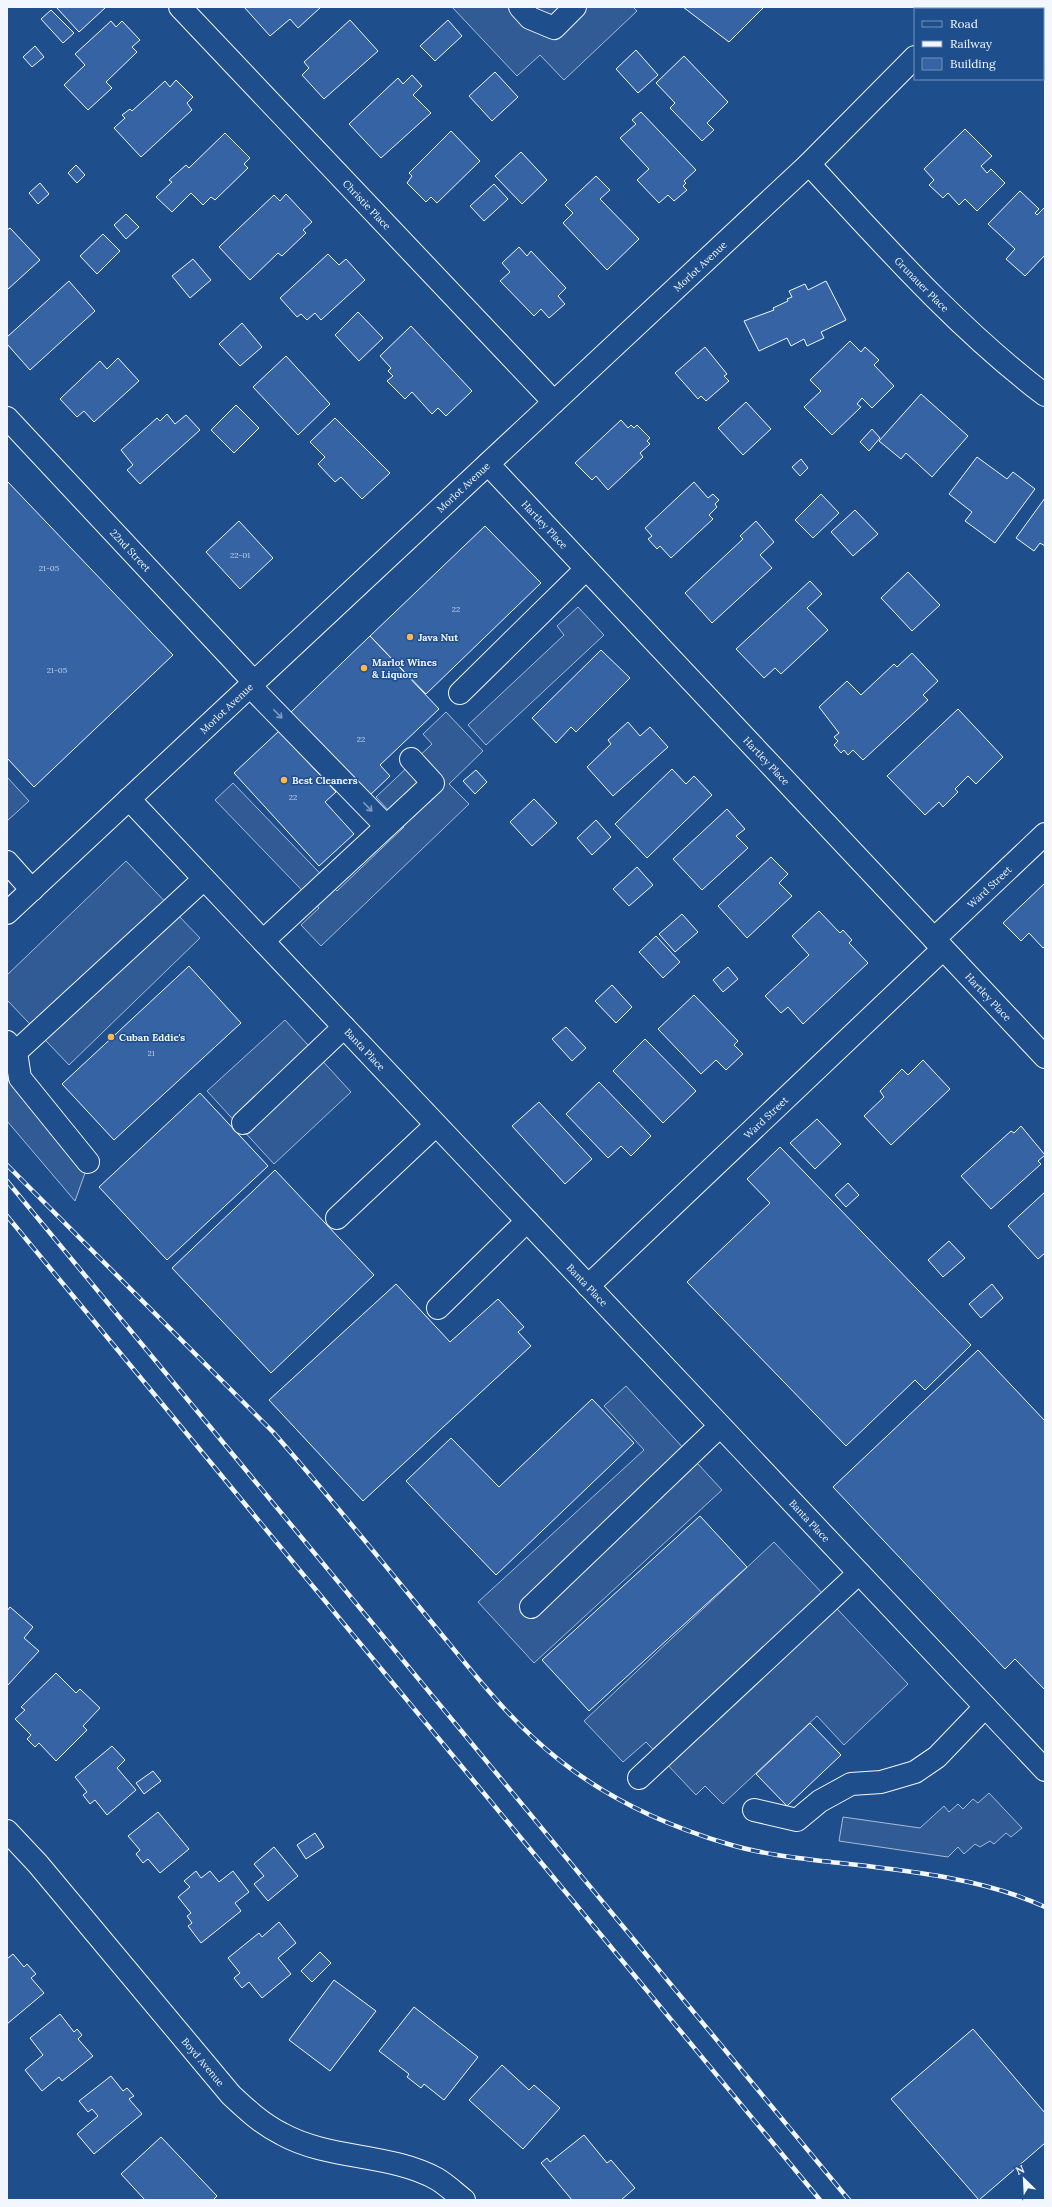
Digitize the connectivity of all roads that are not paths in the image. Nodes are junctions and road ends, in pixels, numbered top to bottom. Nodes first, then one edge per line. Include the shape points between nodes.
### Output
1 (180, 7) edge
2 (520, 7) edge
3 (575, 7) edge
4 (914, 58) edge
5 (809, 164) junction
6 (1045, 395) edge
7 (554, 402) junction
8 (7, 418) edge
9 (488, 464) junction
10 (586, 569) junction
11 (252, 684) junction
12 (460, 693) dead end
13 (411, 759) dead end
14 (129, 799) junction
15 (386, 826) junction
16 (1045, 834) edge
17 (7, 862) edge
18 (204, 879) junction
19 (32, 890) junction
20 (7, 913) edge
21 (263, 941) junction
22 (938, 944) junction
23 (344, 1027) junction
24 (11, 1047) edge
25 (1045, 1057) edge
26 (243, 1123) dead end
27 (436, 1125) junction
28 (88, 1162) dead end
29 (337, 1218) dead end
30 (527, 1221) junction
31 (588, 1286) junction
32 (438, 1308) dead end
33 (720, 1426) junction
34 (859, 1573) junction
35 (531, 1607) dead end
36 (985, 1707) junction
37 (1045, 1770) edge
38 (640, 1778) dead end
39 (754, 1810) dead end
40 (7, 1831) edge
41 (464, 2200) edge

1 - 7 street, Christie Place
2 - 3 street via 530,18 554,28
4 - 5 street, Morlot Avenue
5 - 6 street, Grunauer Place via 918,282 1005,364
5 - 7 street, Morlot Avenue
7 - 9 street, Morlot Avenue
8 - 11 street, 22nd Street
9 - 10 street, Hartley Place
9 - 11 street, Morlot Avenue
10 - 12 street
10 - 22 street, Hartley Place
11 - 14 street, Morlot Avenue
11 -> 15 street, 22nd Street
13 - 15 street via 433,783
14 - 18 street, Banta Place
14 - 19 street, Morlot Avenue
15 - 21 street
16 - 22 street, Ward Street
17 - 19 street
18 - 21 street, Banta Place
18 - 24 street
19 - 20 street, Morlot Avenue
21 - 23 street, Banta Place
22 - 25 street, Hartley Place
22 - 31 street, Ward Street
23 - 26 street
23 - 27 street, Banta Place
24 - 28 street via 20,1078
27 - 29 street
27 - 30 street, Banta Place
30 - 31 street, Banta Place
30 - 32 street
31 - 33 street, Banta Place
33 - 34 street, Banta Place
33 - 35 street
34 - 36 street, Banta Place
34 - 38 street
36 - 37 street, Banta Place
36 - 39 street via 937,1757 915,1772 881,1782 851,1784 820,1801 797,1820
40 - 41 street, Boyd Avenue via 38,1864 231,2095 255,2118 283,2135 318,2147 399,2165 437,2179

